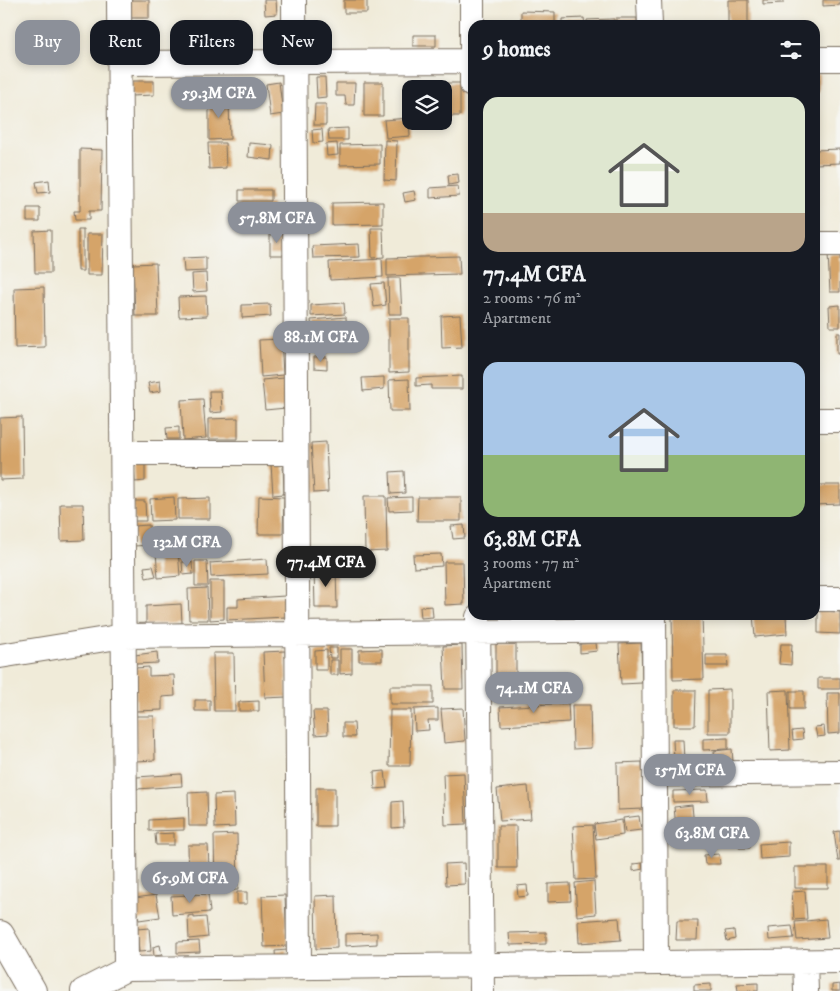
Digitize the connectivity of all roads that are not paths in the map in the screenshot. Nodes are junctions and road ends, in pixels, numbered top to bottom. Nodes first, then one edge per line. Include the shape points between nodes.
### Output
1 (119, 0) edge
2 (294, 0) edge
3 (472, 0) edge
4 (650, 0) edge
5 (119, 20) edge
6 (294, 20) edge
7 (472, 20) edge
8 (650, 20) edge
9 (820, 59) edge
10 (840, 59) edge
11 (468, 61) edge
12 (263, 62) edge
13 (332, 62) edge
14 (160, 63) edge
15 (120, 65) edge
16 (294, 65) edge
17 (820, 244) edge
18 (840, 244) edge
19 (820, 420) edge
20 (840, 420) edge
21 (296, 453) junction
22 (122, 454) junction
23 (820, 599) edge
24 (840, 599) edge
25 (654, 622) edge
26 (478, 623) edge
27 (297, 634) junction
28 (124, 636) junction
29 (0, 656) edge
30 (840, 772) edge
31 (655, 774) junction
32 (0, 934) edge
33 (806, 961) junction
34 (840, 961) edge
35 (656, 963) junction
36 (481, 965) junction
37 (299, 967) junction
38 (126, 969) junction
39 (32, 991) edge
40 (83, 991) edge
41 (482, 991) edge
42 (806, 991) edge

1 - 5 street
2 - 6 street
3 - 7 street
4 - 8 street
9 - 10 street
11 - 13 street
12 - 14 street
15 - 22 street
16 - 21 street
17 - 18 street
19 - 20 street
21 - 22 street
21 - 27 street
22 - 28 street
23 - 24 street
25 - 26 street
25 - 31 street
26 - 27 street
26 - 36 street
27 - 28 street
27 - 37 street
28 - 29 street
28 - 38 street
30 - 31 street
31 - 35 street
32 - 39 main road
33 - 34 street
33 - 35 street
33 - 42 street
35 - 36 street
36 - 37 street
36 - 41 street
37 - 38 street
38 - 40 street

